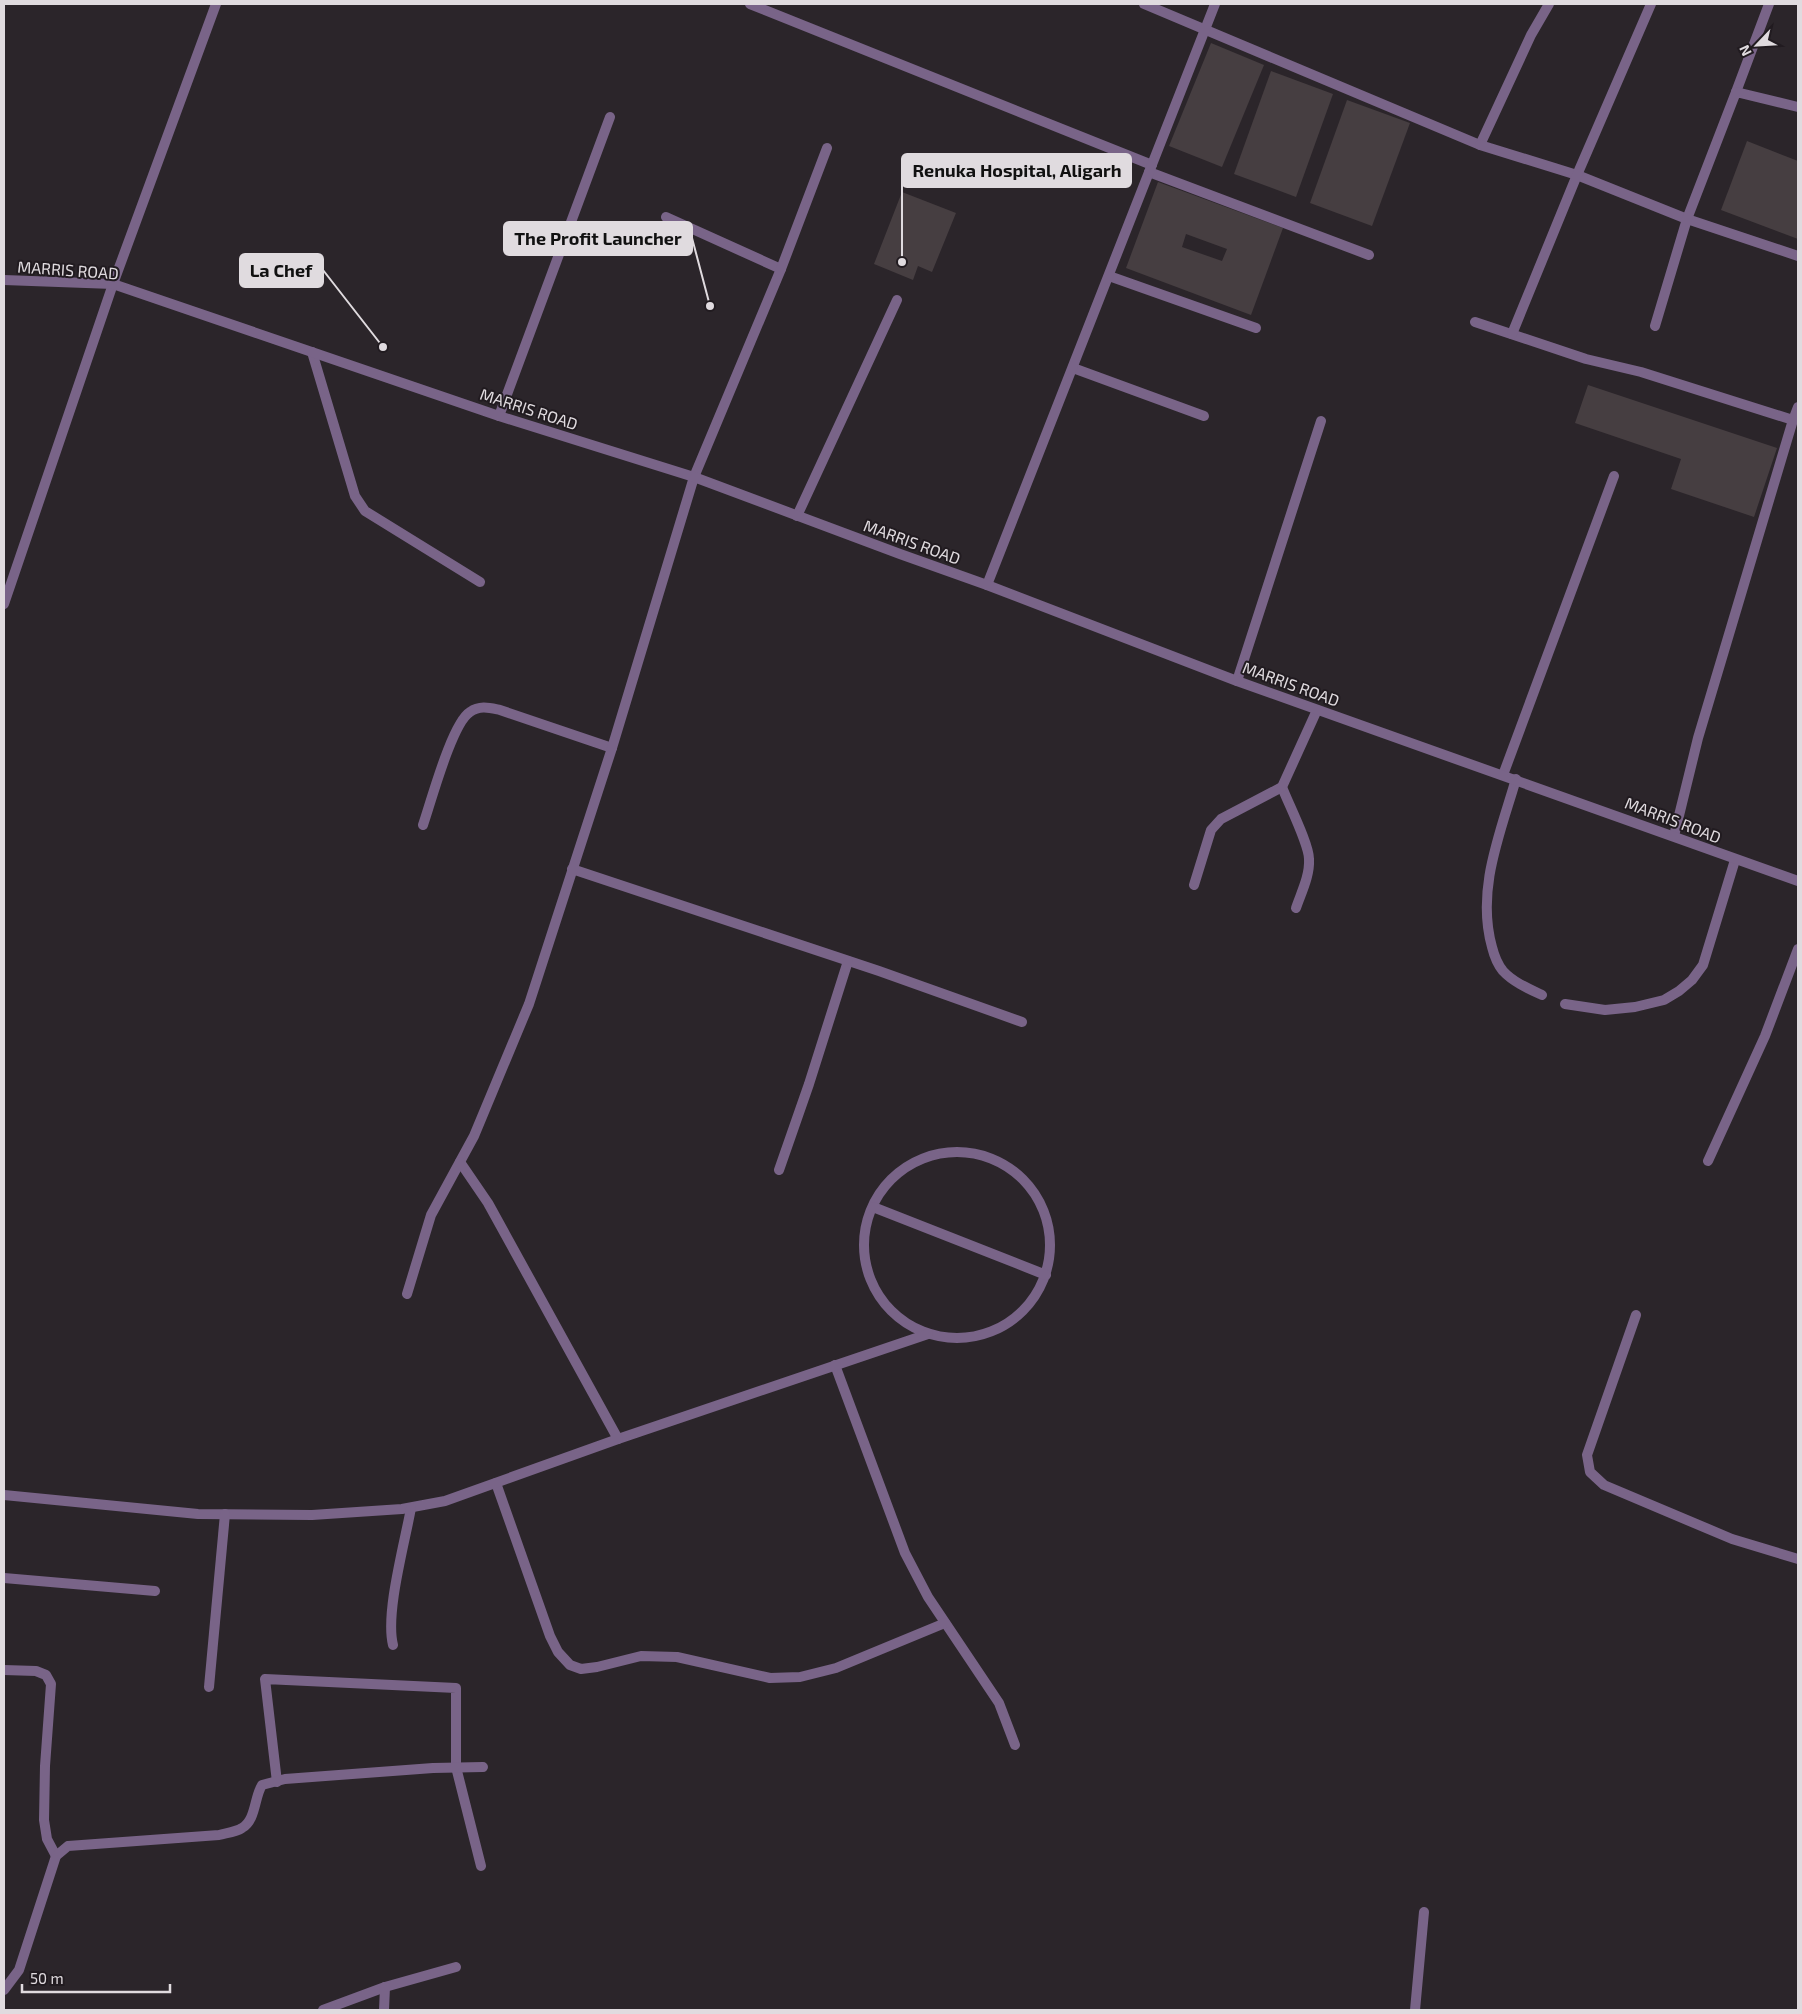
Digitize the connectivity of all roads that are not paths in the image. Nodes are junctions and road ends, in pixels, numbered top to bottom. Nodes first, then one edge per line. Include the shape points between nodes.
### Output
1 (216, 4) edge
2 (750, 4) edge
3 (1144, 4) edge
4 (1215, 4) edge
5 (1549, 4) edge
6 (1650, 4) edge
7 (1769, 4) edge
8 (1205, 29) junction
9 (1736, 92) junction
10 (1798, 107) edge
11 (610, 117) dead end
12 (1480, 145) junction
13 (826, 148) dead end
14 (1151, 168) junction
15 (1577, 175) junction
16 (666, 217) dead end
17 (1687, 219) junction
18 (1369, 255) dead end
19 (1798, 256) edge
20 (781, 270) junction
21 (1109, 276) junction
22 (4, 280) edge
23 (113, 284) junction
24 (897, 300) dead end
25 (1475, 322) dead end
26 (1655, 326) dead end
27 (1256, 328) dead end
28 (1512, 334) junction
29 (312, 352) junction
30 (1073, 368) junction
31 (1798, 407) edge
32 (499, 416) junction
33 (1204, 416) dead end
34 (1793, 420) junction
35 (1321, 422) dead end
36 (1614, 476) dead end
37 (694, 477) junction
38 (797, 516) junction
39 (480, 582) dead end
40 (987, 584) junction
41 (4, 604) edge
42 (1237, 681) junction
43 (1317, 710) junction
44 (612, 748) junction
45 (1503, 775) junction
46 (1516, 779) junction
47 (1282, 787) junction
48 (423, 825) dead end
49 (1674, 836) junction
50 (1735, 860) junction
51 (572, 869) junction
52 (1798, 881) edge
53 (1194, 885) dead end
54 (1296, 908) dead end
55 (1798, 949) edge
56 (848, 961) junction
57 (1542, 995) dead end
58 (1565, 1004) dead end
59 (1022, 1022) dead end
60 (1708, 1161) dead end
61 (460, 1162) junction
62 (779, 1170) dead end
63 (873, 1207) junction
64 (1046, 1275) junction
65 (407, 1294) dead end
66 (1636, 1315) dead end
67 (928, 1334) junction
68 (835, 1365) junction
69 (618, 1440) junction
70 (496, 1483) junction
71 (4, 1495) edge
72 (412, 1508) junction
73 (225, 1514) junction
74 (1798, 1559) edge
75 (4, 1578) edge
76 (155, 1591) dead end
77 (945, 1623) junction
78 (393, 1645) dead end
79 (4, 1670) edge
80 (209, 1687) dead end
81 (1015, 1745) dead end
82 (456, 1767) junction
83 (483, 1767) dead end
84 (277, 1782) junction
85 (56, 1856) junction
86 (481, 1866) dead end
87 (1424, 1912) dead end
88 (456, 1967) dead end
89 (384, 1987) junction
90 (4, 1990) edge
91 (323, 2010) edge
92 (384, 2010) edge
93 (1415, 2010) edge

1 - 23 street
2 - 14 street
3 - 8 street
4 - 8 street
5 - 12 street via 1531,35
6 - 15 street
7 - 9 street
8 - 12 street
8 - 14 street
9 - 10 street
9 - 17 street
11 - 32 street
12 - 15 street
13 - 20 street
14 - 18 street
14 - 21 street
15 - 17 street
15 - 28 street
16 - 20 street
17 - 19 street
17 - 26 street
20 - 37 street
21 - 27 street
21 - 30 street
22 - 23 street, MARRIS ROAD
23 - 29 street, MARRIS ROAD
23 - 41 street
24 - 38 street
25 - 28 street
28 - 34 street
29 - 32 street, MARRIS ROAD
29 - 39 street via 355,496 365,511
30 - 33 street
30 - 40 street
31 - 34 street
32 - 37 street, MARRIS ROAD
34 - 49 street via 1698,738
35 - 42 street
36 - 45 street
37 - 38 street, MARRIS ROAD
37 - 44 street
38 - 40 street, MARRIS ROAD
40 - 42 street, MARRIS ROAD
42 - 43 street, MARRIS ROAD
43 - 45 street, MARRIS ROAD
43 - 47 street
44 - 48 street via 500,710 483,707 471,711 462,720 452,741
44 - 51 street
45 - 46 street, MARRIS ROAD
46 - 49 street, MARRIS ROAD
46 - 57 street via 1492,861 1486,913 1494,953 1502,970
47 - 53 street via 1222,818 1211,830
47 - 54 street via 1310,858
49 - 50 street, MARRIS ROAD
50 - 52 street, MARRIS ROAD
50 - 58 street via 1703,965 1680,991 1664,1000 1635,1007 1605,1010
51 - 56 street
51 - 61 street via 529,1004
55 - 60 street via 1765,1036
56 - 59 street
56 - 62 street
61 - 65 street via 431,1215
61 - 69 street via 488,1203
63 - 64 street
63 - 64 street via 887,1183 916,1160 951,1151 987,1156 1019,1174 1041,1203 1051,1238
63 - 67 street via 864,1227 864,1251 874,1286 896,1315
64 - 67 street via 1028,1307 999,1329 964,1338
66 - 74 street via 1587,1456 1590,1472 1604,1485 1732,1539
67 - 68 street
68 - 69 street
68 - 77 street via 905,1553
69 - 70 street
70 - 72 street via 445,1501
70 - 77 street via 550,1636 570,1665 581,1669 641,1656 677,1657 770,1678 800,1677 836,1668
71 - 73 street
72 - 73 street via 312,1515
72 - 78 street via 395,1591 390,1634
73 - 80 street
75 - 76 street
77 - 81 street via 999,1703
79 - 85 street via 36,1671 46,1675 51,1684 44,1820 47,1838
82 - 83 street
82 - 84 street
82 - 84 street via 456,1688 265,1679
82 - 86 street
84 - 85 street via 262,1786 250,1821 242,1828 219,1835 68,1846
85 - 90 street via 19,1970
87 - 93 street
88 - 89 street
89 - 91 street
89 - 92 street

